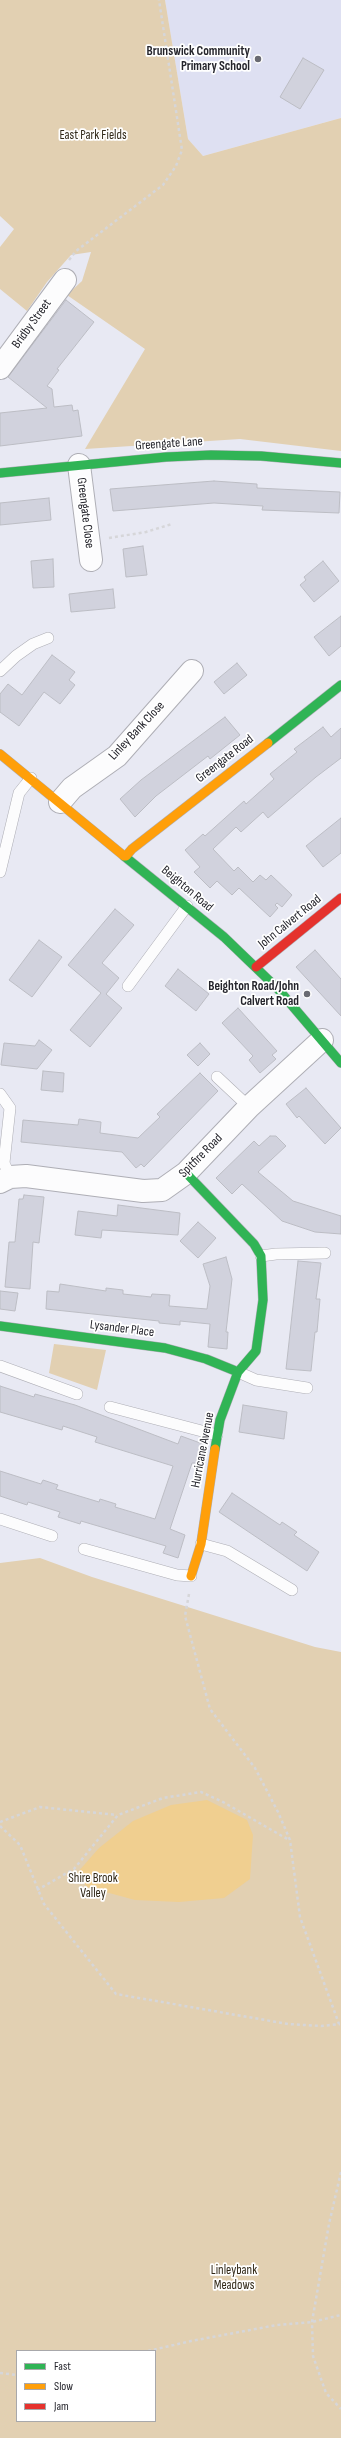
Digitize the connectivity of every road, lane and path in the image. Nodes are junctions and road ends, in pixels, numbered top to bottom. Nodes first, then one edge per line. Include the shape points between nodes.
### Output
1 (159, 0) edge
2 (76, 251) dead end
3 (65, 280) dead end
4 (0, 368) edge
5 (341, 463) edge
6 (79, 465) junction
7 (0, 473) edge
8 (172, 524) dead end
9 (90, 550) joint
10 (48, 638) dead end
11 (0, 671) edge
12 (192, 671) dead end
13 (341, 685) edge
14 (0, 754) edge
15 (31, 778) junction
16 (60, 802) junction
17 (126, 856) junction
18 (0, 872) edge
19 (341, 898) edge
20 (187, 906) junction
21 (256, 967) junction
22 (128, 986) dead end
23 (322, 1040) junction
24 (341, 1063) edge
25 (217, 1077) dead end
26 (0, 1094) edge
27 (249, 1107) junction
28 (186, 1173) junction
29 (5, 1180) edge
30 (325, 1253) dead end
31 (261, 1256) junction
32 (0, 1326) edge
33 (0, 1366) edge
34 (238, 1372) junction
35 (307, 1388) dead end
36 (77, 1394) dead end
37 (110, 1407) dead end
38 (217, 1435) junction
39 (0, 1519) edge
40 (52, 1536) dead end
41 (201, 1544) junction
42 (84, 1549) dead end
43 (191, 1576) junction
44 (292, 1590) dead end
45 (118, 1815) junction
46 (0, 1822) edge
47 (0, 1826) edge
48 (290, 1840) junction
49 (37, 1890) junction
50 (340, 2024) edge
51 (341, 2172) edge
52 (341, 2315) edge
53 (312, 2322) junction
54 (153, 2350) edge
55 (0, 2373) edge
56 (16, 2375) edge
57 (341, 2409) edge

1 - 2 path via 182,150 176,166 162,185
3 - 4 street, Bridby Street
5 - 6 street, Greengate Lane via 260,456 211,455 166,456
6 - 7 street, Greengate Lane
6 - 9 street, Greengate Close
8 - 9 path
10 - 11 lane via 33,644
12 - 16 street, Linley Bank Close via 117,756 72,788
13 - 17 street, Greengate Road
14 - 15 street, Beighton Road
15 - 16 street, Beighton Road
15 - 18 lane via 19,793
16 - 17 street, Beighton Road
17 - 20 street, Beighton Road
19 - 21 street, John Calvert Road
20 - 21 street, Beighton Road
20 - 22 lane
21 - 23 street, Beighton Road
23 - 24 street, Beighton Road
23 - 27 street, Spitfire Road
25 - 27 lane
26 - 29 lane via 10,1108 4,1163
27 - 28 street, Spitfire Road
28 - 29 street, Spitfire Road via 162,1190 26,1176
28 - 31 street via 254,1244
30 - 31 lane
31 - 34 street, Hurricane Avenue via 264,1300 256,1350
32 - 34 street, Lysander Place via 165,1348 206,1359
33 - 36 lane
34 - 35 lane via 256,1380
34 - 38 street, Hurricane Avenue
37 - 38 lane
38 - 41 street, Hurricane Avenue
39 - 40 lane
41 - 43 street, Hurricane Avenue
41 - 44 lane via 227,1550
42 - 43 lane
43 - 48 path via 186,1616 210,1709 254,1768
45 - 46 path via 40,1807
45 - 48 path via 163,1798 201,1792
45 - 49 path via 74,1869
47 - 49 path via 20,1845
48 - 50 path via 300,1917
49 - 50 path via 44,1904 116,1994 288,2024
51 - 53 path
52 - 53 path
53 - 54 path via 277,2325
53 - 57 path via 313,2356 326,2393
55 - 56 path

